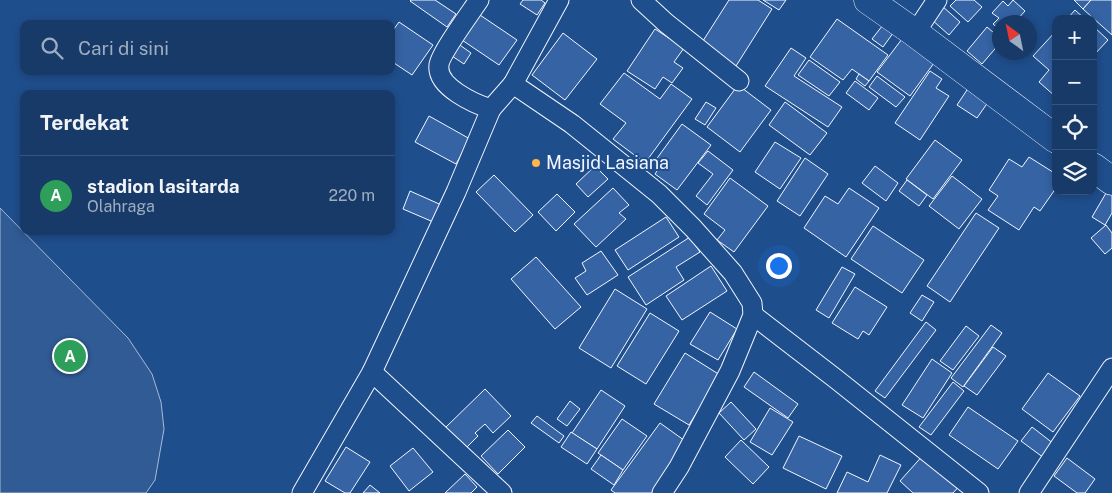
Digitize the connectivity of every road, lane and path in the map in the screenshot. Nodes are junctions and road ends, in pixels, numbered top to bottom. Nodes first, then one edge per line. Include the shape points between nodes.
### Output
1 (479, 0) edge
2 (559, 0) edge
3 (641, 0) edge
4 (868, 0) edge
5 (938, 0) edge
6 (916, 33) junction
7 (739, 81) dead end
8 (513, 84) junction
9 (491, 110) junction
10 (1052, 136) edge
11 (1097, 170) edge
12 (1112, 181) edge
13 (753, 315) junction
14 (1112, 368) edge
15 (372, 372) junction
16 (302, 493) edge
17 (502, 493) edge
18 (662, 493) edge
19 (979, 493) edge
20 (1029, 493) edge

1 - 9 street via 438,64 439,72 454,92
2 - 8 street
3 - 7 street
4 - 6 street
5 - 6 street
6 - 10 street
8 - 9 street
8 - 13 street via 572,124 659,194 734,273 752,303
9 - 15 street
11 - 12 street
13 - 18 street via 730,371
13 - 19 street
14 - 20 street
15 - 16 street
15 - 17 street

